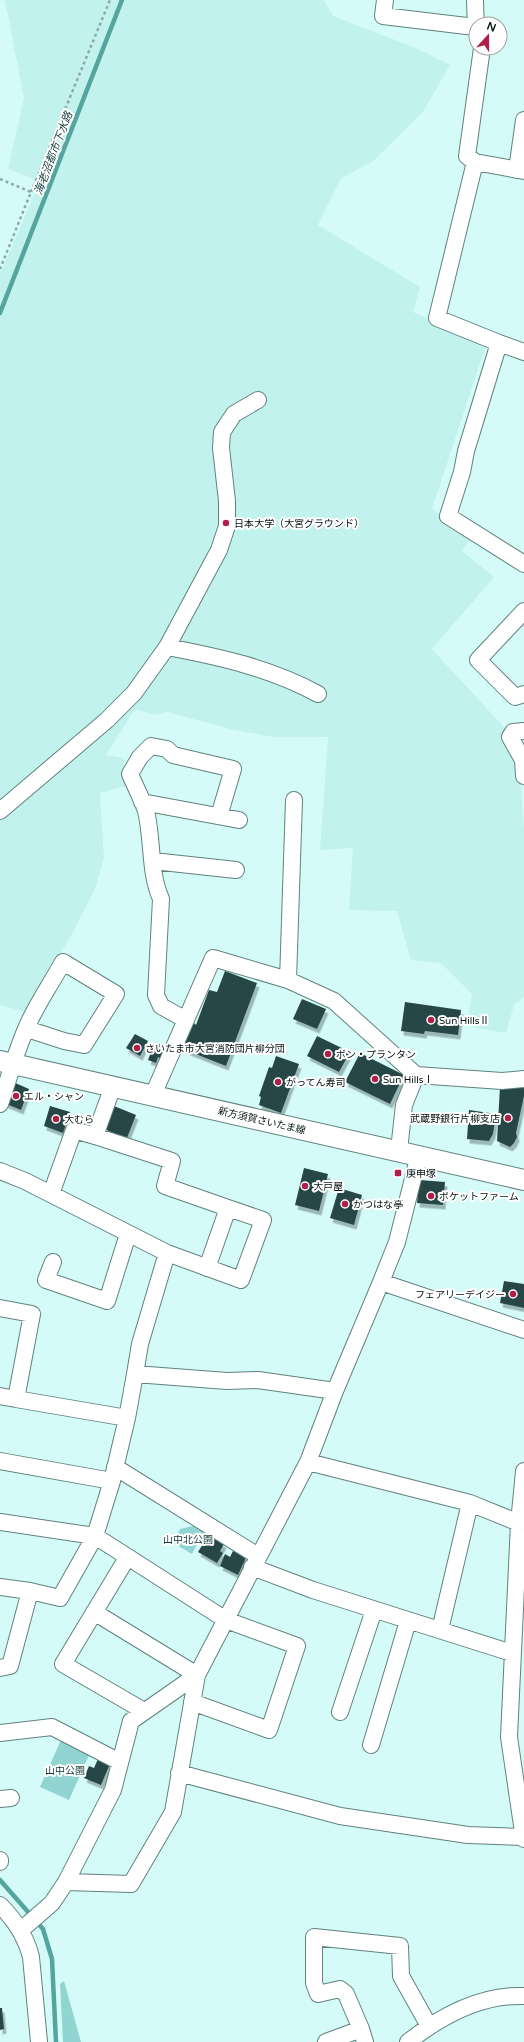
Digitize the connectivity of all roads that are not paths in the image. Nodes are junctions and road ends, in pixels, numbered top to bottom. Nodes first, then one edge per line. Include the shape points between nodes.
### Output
1 (386, 0) edge
2 (475, 0) edge
3 (475, 16) edge
4 (468, 27) edge
5 (481, 56) edge
6 (524, 120) edge
7 (475, 162) junction
8 (520, 170) edge
9 (499, 343) junction
10 (524, 352) edge
11 (258, 400) dead end
12 (524, 564) edge
13 (524, 611) edge
14 (168, 646) junction
15 (318, 694) dead end
16 (524, 694) edge
17 (524, 730) edge
18 (524, 776) edge
19 (294, 800) dead end
20 (142, 802) junction
21 (0, 811) edge
22 (218, 816) junction
23 (239, 820) dead end
24 (153, 861) junction
25 (236, 870) dead end
26 (288, 980) junction
27 (186, 1020) junction
28 (27, 1029) junction
29 (7, 1063) edge
30 (416, 1075) junction
31 (524, 1079) edge
32 (113, 1086) junction
33 (153, 1095) junction
34 (0, 1104) edge
35 (95, 1136) junction
36 (399, 1150) junction
37 (419, 1155) junction
38 (0, 1171) edge
39 (524, 1180) edge
40 (50, 1194) junction
41 (228, 1208) junction
42 (128, 1234) junction
43 (167, 1253) junction
44 (53, 1262) dead end
45 (207, 1268) junction
46 (381, 1282) junction
47 (0, 1308) edge
48 (524, 1330) edge
49 (135, 1374) junction
50 (335, 1391) junction
51 (0, 1396) edge
52 (16, 1399) junction
53 (128, 1418) junction
54 (0, 1461) edge
55 (308, 1462) junction
56 (524, 1471) edge
57 (114, 1474) junction
58 (470, 1504) junction
59 (0, 1522) edge
60 (519, 1523) junction
61 (95, 1536) junction
62 (521, 1552) edge
63 (127, 1558) junction
64 (255, 1561) junction
65 (0, 1587) edge
66 (30, 1590) junction
67 (374, 1610) junction
68 (94, 1612) junction
69 (226, 1620) junction
70 (408, 1621) junction
71 (440, 1630) junction
72 (512, 1653) junction
73 (0, 1668) edge
74 (197, 1675) junction
75 (192, 1702) junction
76 (144, 1711) junction
77 (340, 1712) dead end
78 (0, 1733) edge
79 (371, 1745) dead end
80 (120, 1762) junction
81 (179, 1773) junction
82 (523, 1832) edge
83 (66, 1882) junction
84 (0, 1905) edge
85 (31, 1921) junction
86 (524, 1996) edge
87 (429, 2026) junction
88 (363, 2036) edge
89 (39, 2042) edge
90 (326, 2042) edge
91 (408, 2042) edge

1 - 4 street via 383,16
2 - 3 street
5 - 7 street via 467,156
6 - 8 street
7 - 8 street
7 - 9 street via 437,318
9 - 10 street
9 - 12 street via 448,516
11 - 14 street via 234,414 222,432 227,526 219,550
13 - 16 street via 478,660 515,697
14 - 15 street via 260,668 295,681
14 - 21 street via 134,693 107,720
17 - 18 street via 513,732 510,737 523,760
19 - 26 street
20 - 22 street
20 - 22 street via 130,774 140,757 151,746 167,748 173,756 233,769
20 - 24 street via 146,810
22 - 23 street
24 - 25 street
24 - 27 street via 155,886 161,899 156,995 161,1006
26 - 27 street via 213,958
26 - 30 street via 334,1001
27 - 33 street
28 - 28 street via 84,1045 116,994 63,962 31,1017
28 - 29 street
29 - 32 main road, 新方須賀さいたま線
29 - 34 street
30 - 31 street via 502,1081
30 - 36 street via 404,1105
32 - 33 main road, 新方須賀さいたま線
32 - 35 street
33 - 36 main road, 新方須賀さいたま線
35 - 40 street via 74,1130
35 - 41 street via 172,1161 165,1186
36 - 37 main road, 新方須賀さいたま線
37 - 39 main road, 新方須賀さいたま線
37 - 46 street via 396,1242
38 - 40 street
40 - 42 street
41 - 45 street
41 - 45 street via 263,1220 241,1280
42 - 43 street
42 - 44 street via 107,1301 46,1280
43 - 45 street
43 - 49 street via 140,1344
46 - 48 street
46 - 50 street
47 - 52 street via 32,1314
49 - 50 street via 227,1381 258,1380
49 - 53 street
50 - 55 street
51 - 52 street
52 - 53 street
53 - 57 street
54 - 57 street
55 - 58 street
55 - 64 street
56 - 60 street
57 - 61 street
57 - 64 street
58 - 60 street
58 - 71 street
59 - 61 street
60 - 62 street
61 - 63 street
61 - 66 street via 60,1598
62 - 72 street
63 - 68 street
63 - 69 street
64 - 67 street via 313,1590
64 - 69 street
65 - 66 street
66 - 73 street via 10,1666
67 - 70 street
67 - 77 street
68 - 74 street
68 - 76 street via 63,1664
69 - 74 street
69 - 75 street via 297,1646 269,1730
70 - 71 street
70 - 79 street
71 - 72 street
72 - 82 street via 509,1737
74 - 75 street
74 - 76 street
75 - 81 street
76 - 80 street via 131,1721
78 - 80 street via 52,1727
80 - 83 street via 113,1790
81 - 82 street via 340,1816 468,1835
81 - 83 street via 173,1812 131,1884
83 - 85 street via 52,1903
84 - 85 street
85 - 89 street via 28,1944
86 - 87 street via 492,1999 468,2005
87 - 88 street via 401,1976 400,1946 314,1937 314,1983 318,1994 340,1989 346,1994
87 - 91 street
88 - 90 street

